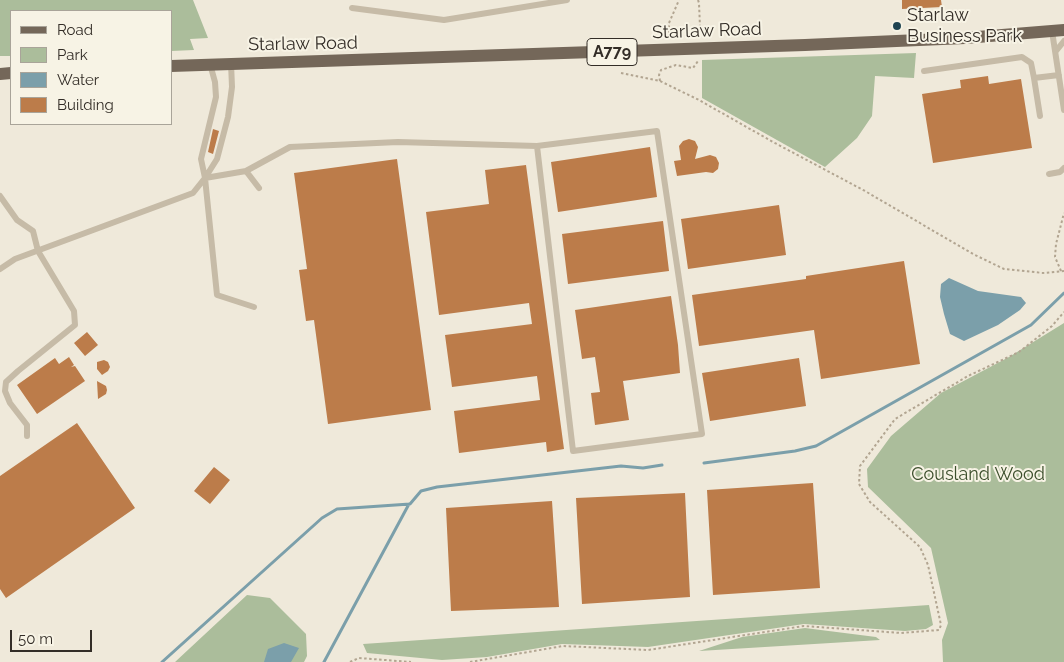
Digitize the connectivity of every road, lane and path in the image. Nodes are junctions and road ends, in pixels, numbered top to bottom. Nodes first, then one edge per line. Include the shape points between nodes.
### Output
1 (567, 0) edge
2 (679, 0) edge
3 (698, 0) edge
4 (352, 8) dead end
5 (700, 27) dead end
6 (1058, 30) edge
7 (669, 39) dead end
8 (1064, 41) edge
9 (1056, 51) junction
10 (699, 56) dead end
11 (231, 63) junction
12 (210, 64) junction
13 (172, 66) edge
14 (924, 71) dead end
15 (621, 73) dead end
16 (1059, 75) junction
17 (1034, 78) junction
18 (660, 81) junction
19 (1064, 110) edge
20 (1040, 116) dead end
21 (536, 146) junction
22 (1064, 168) edge
23 (246, 171) junction
24 (1049, 174) dead end
25 (205, 178) junction
26 (258, 188) dead end
27 (0, 196) edge
28 (1064, 213) edge
29 (38, 251) junction
30 (0, 269) edge
31 (1063, 271) edge
32 (254, 307) dead end
33 (1064, 312) edge
34 (27, 436) dead end
35 (350, 662) edge
36 (412, 662) edge
37 (470, 662) edge

1 - 4 lane via 444,20
2 - 7 path via 669,23
3 - 5 path
6 - 9 lane
6 - 11 main road, Starlaw Road / A779 via 805,45
8 - 9 lane
9 - 16 lane
10 - 18 path via 693,68 676,65 661,70
11 - 12 main road, Starlaw Road / A779
11 - 25 lane via 228,117 218,159
12 - 13 main road, Starlaw Road / A779
12 - 25 lane via 216,97 201,159
14 - 17 lane via 1022,57 1031,63
15 - 18 path
16 - 17 lane
16 - 19 lane
17 - 20 lane
18 - 31 path via 1004,270
21 - 21 lane via 657,131 702,434 573,451
21 - 23 lane via 398,142 290,147
22 - 24 lane
23 - 25 lane
23 - 26 lane
25 - 29 lane via 193,192
25 - 32 lane via 217,295
27 - 29 lane via 17,220 33,231
28 - 31 path via 1055,257
29 - 30 lane via 15,259
29 - 34 lane via 74,311 75,325 6,382 10,403 27,425
33 - 37 path via 1019,352 968,376 895,419 860,466 860,484 870,502 920,547 928,565 940,630 901,634 804,626 648,650 563,646
35 - 36 path via 359,658

